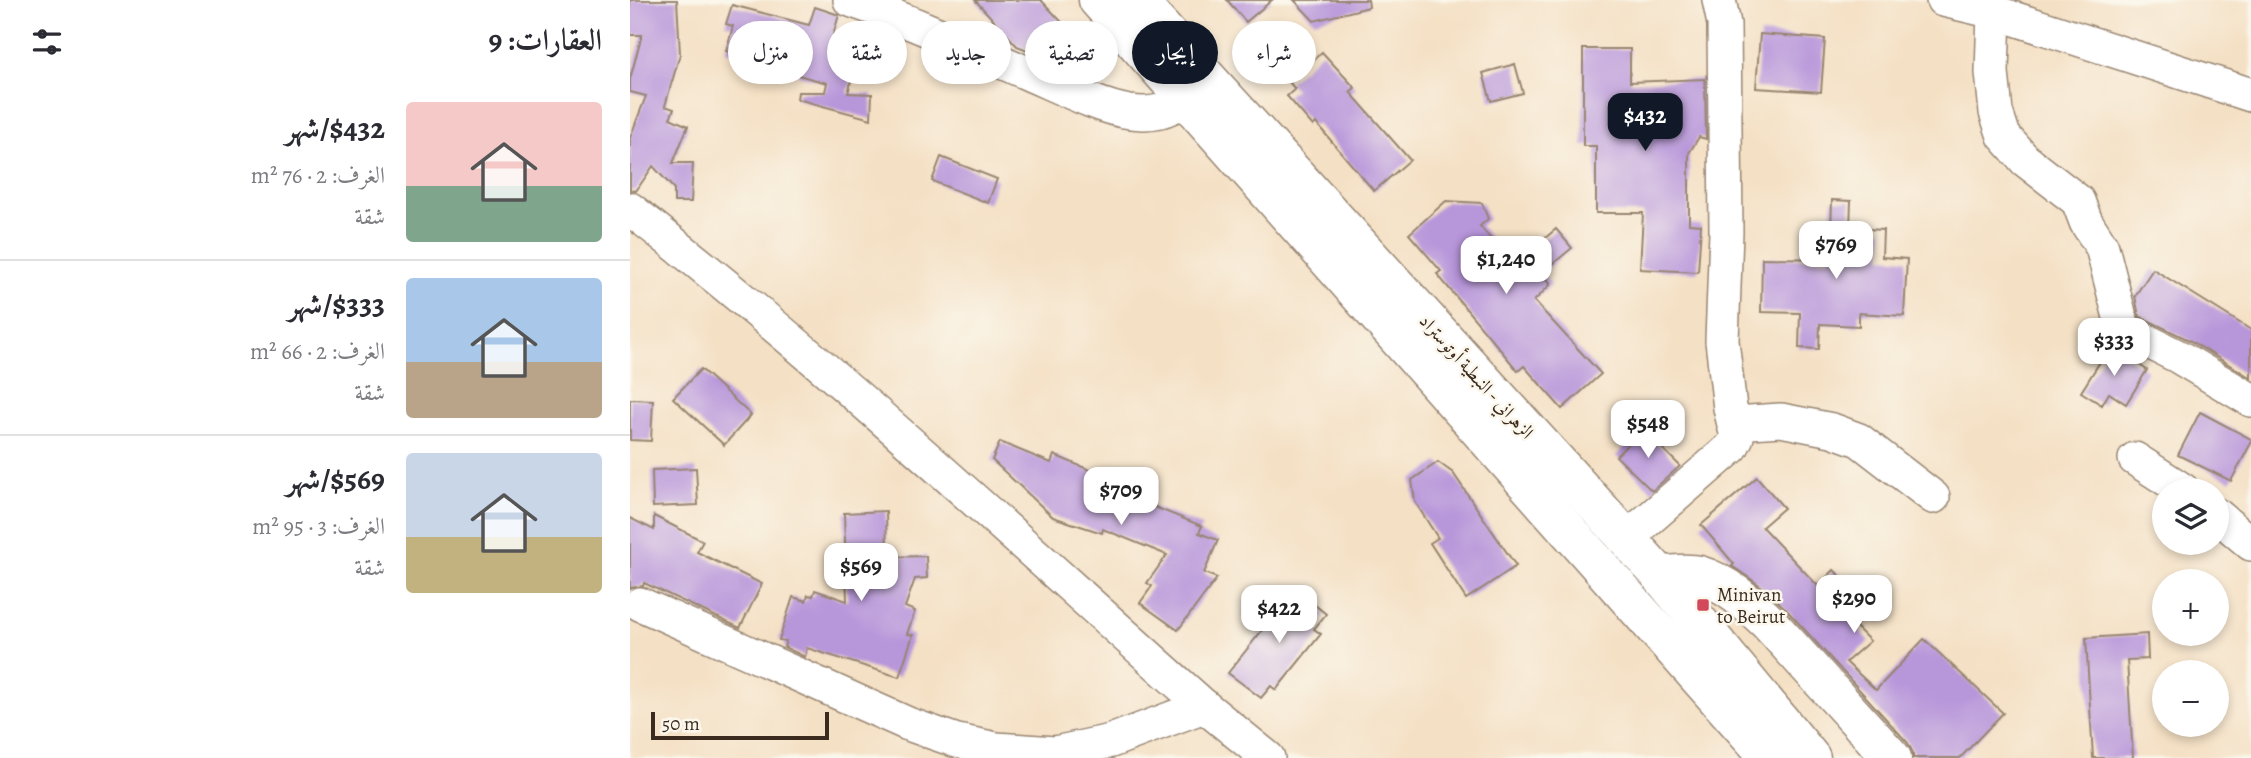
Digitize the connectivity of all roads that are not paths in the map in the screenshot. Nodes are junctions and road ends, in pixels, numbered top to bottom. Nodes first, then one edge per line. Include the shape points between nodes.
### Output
1 (850, 0) edge
2 (1098, 0) edge
3 (1136, 0) edge
4 (1719, 0) edge
5 (1943, 0) edge
6 (1994, 12) junction
7 (2251, 95) edge
8 (1186, 99) junction
9 (630, 209) edge
10 (2251, 400) edge
11 (1734, 423) junction
12 (2135, 459) dead end
13 (2164, 478) edge
14 (1933, 497) dead end
15 (2229, 525) edge
16 (1626, 539) junction
17 (2251, 544) edge
18 (1660, 575) junction
19 (640, 604) dead end
20 (1204, 706) junction
21 (1268, 758) edge
22 (1770, 758) edge
23 (1811, 758) edge
24 (1892, 758) edge

1 - 8 street via 1127,112 1167,111
2 - 8 main road, الزهراني - النبطية أوتوستراد
3 - 16 main road, الزهراني - النبطية أوتوستراد
4 - 11 street via 1724,24 1723,341
5 - 6 street
6 - 7 street
6 - 10 street via 1992,72 2004,136 2025,160 2078,201 2102,247 2123,329
8 - 22 main road, الزهراني - النبطية أوتوستراد
9 - 20 street via 831,374
11 - 14 street via 1782,420 1850,436
11 - 16 street via 1737,437 1732,447
12 - 13 street
15 - 17 street
16 - 18 main road, الزهراني - النبطية أوتوستراد
18 - 23 main road, الزهراني - النبطية أوتوستراد
18 - 24 main road via 1697,574 1747,602
19 - 20 street via 908,723 996,749 1055,753 1111,741
20 - 21 street

